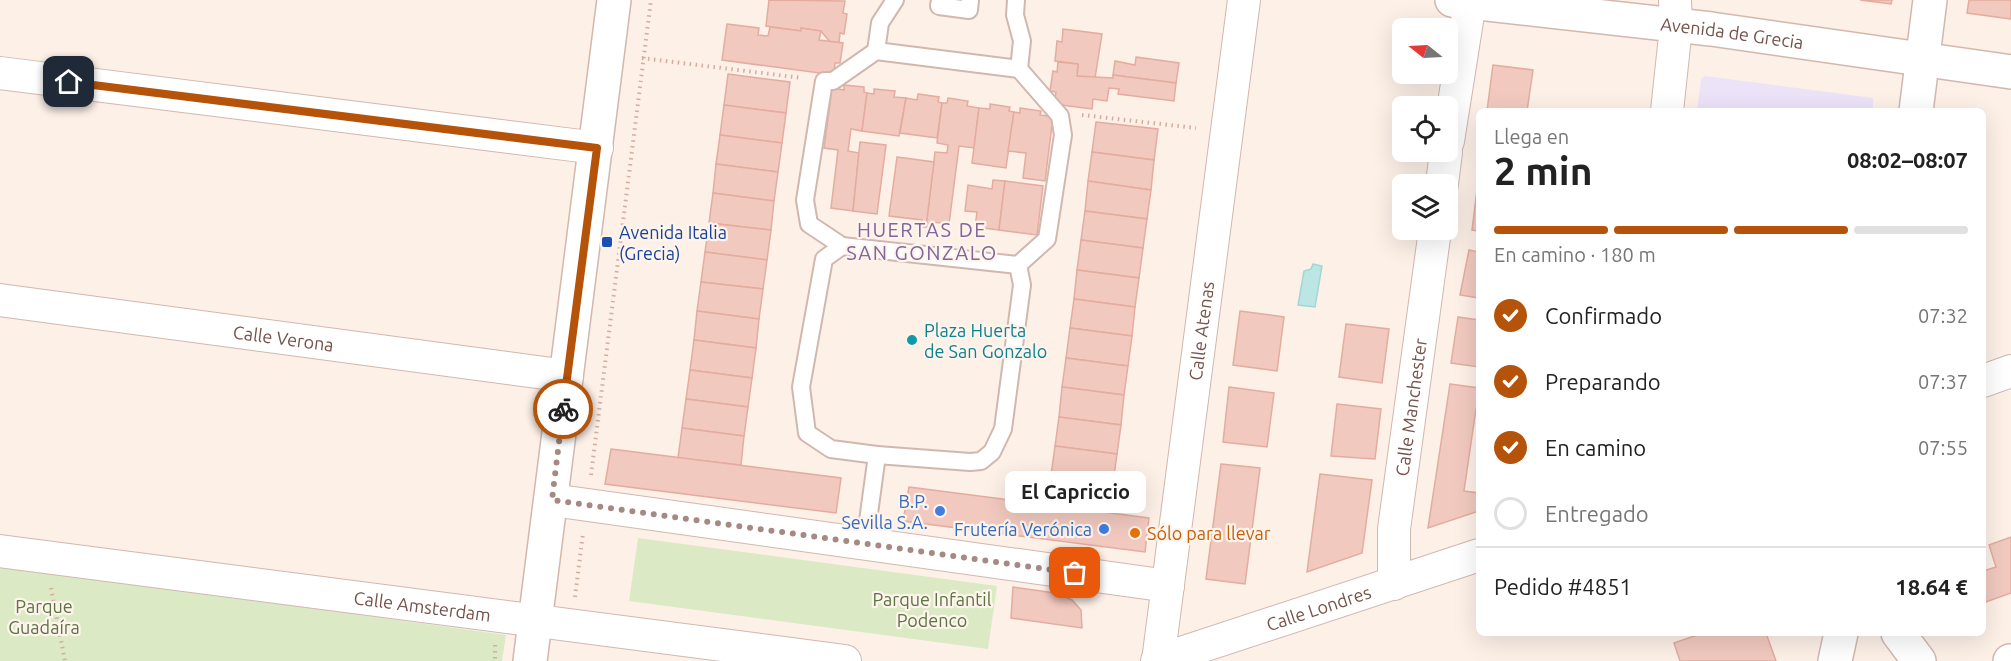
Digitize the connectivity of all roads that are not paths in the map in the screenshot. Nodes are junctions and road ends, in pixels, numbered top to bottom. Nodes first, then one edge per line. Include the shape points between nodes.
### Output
1 (614, 0) edge
2 (895, 0) edge
3 (970, 0) edge
4 (1016, 0) edge
5 (1244, 0) edge
6 (1930, 0) edge
7 (1461, 1) edge
8 (950, 2) edge
9 (1676, 14) edge
10 (876, 51) junction
11 (1922, 61) junction
12 (1019, 69) junction
13 (2011, 72) edge
14 (0, 73) edge
15 (1452, 96) edge
16 (1668, 108) edge
17 (1916, 108) edge
18 (597, 148) junction
19 (1434, 240) edge
20 (842, 246) junction
21 (1018, 265) junction
22 (0, 300) edge
23 (2011, 371) edge
24 (567, 376) junction
25 (1986, 380) edge
26 (877, 455) junction
27 (552, 500) junction
28 (865, 543) junction
29 (0, 551) edge
30 (1476, 556) edge
31 (1394, 584) junction
32 (1168, 586) junction
33 (536, 622) junction
34 (1840, 636) edge
35 (1900, 636) edge
36 (530, 661) edge
37 (845, 661) edge
38 (1158, 661) edge
39 (1835, 661) edge
40 (1919, 661) edge

1 - 18 main road
2 - 10 lane via 880,23
3 - 8 lane via 969,10
4 - 12 lane via 1015,15 1022,41
5 - 32 street, Calle Atenas
6 - 11 main road
7 - 9 main road, Avenida de Grecia
7 - 15 street
9 - 11 main road, Avenida de Grecia via 1711,29
9 - 16 street
10 - 12 lane
10 - 20 lane via 833,81 824,81 805,200 809,224
11 - 13 main road, Avenida de Grecia
11 - 17 main road
12 - 21 lane via 1060,116 1064,135 1047,239
14 - 18 street
18 - 24 main road
19 - 31 street, Calle Manchester via 1394,529
20 - 21 lane
20 - 26 lane via 824,259 801,387 807,433 831,449
21 - 26 lane via 1022,285 1003,429 992,452 970,462
22 - 24 street, Calle Verona
23 - 25 street
24 - 27 main road
26 - 28 lane
27 - 28 street
27 - 33 main road
28 - 32 street
29 - 33 street, Calle Amsterdam
30 - 31 street, Calle Londres
31 - 38 street, Calle Londres
32 - 38 street, Calle Atenas
33 - 36 main road
33 - 37 street, Calle Amsterdam
34 - 39 main road
35 - 40 main road

